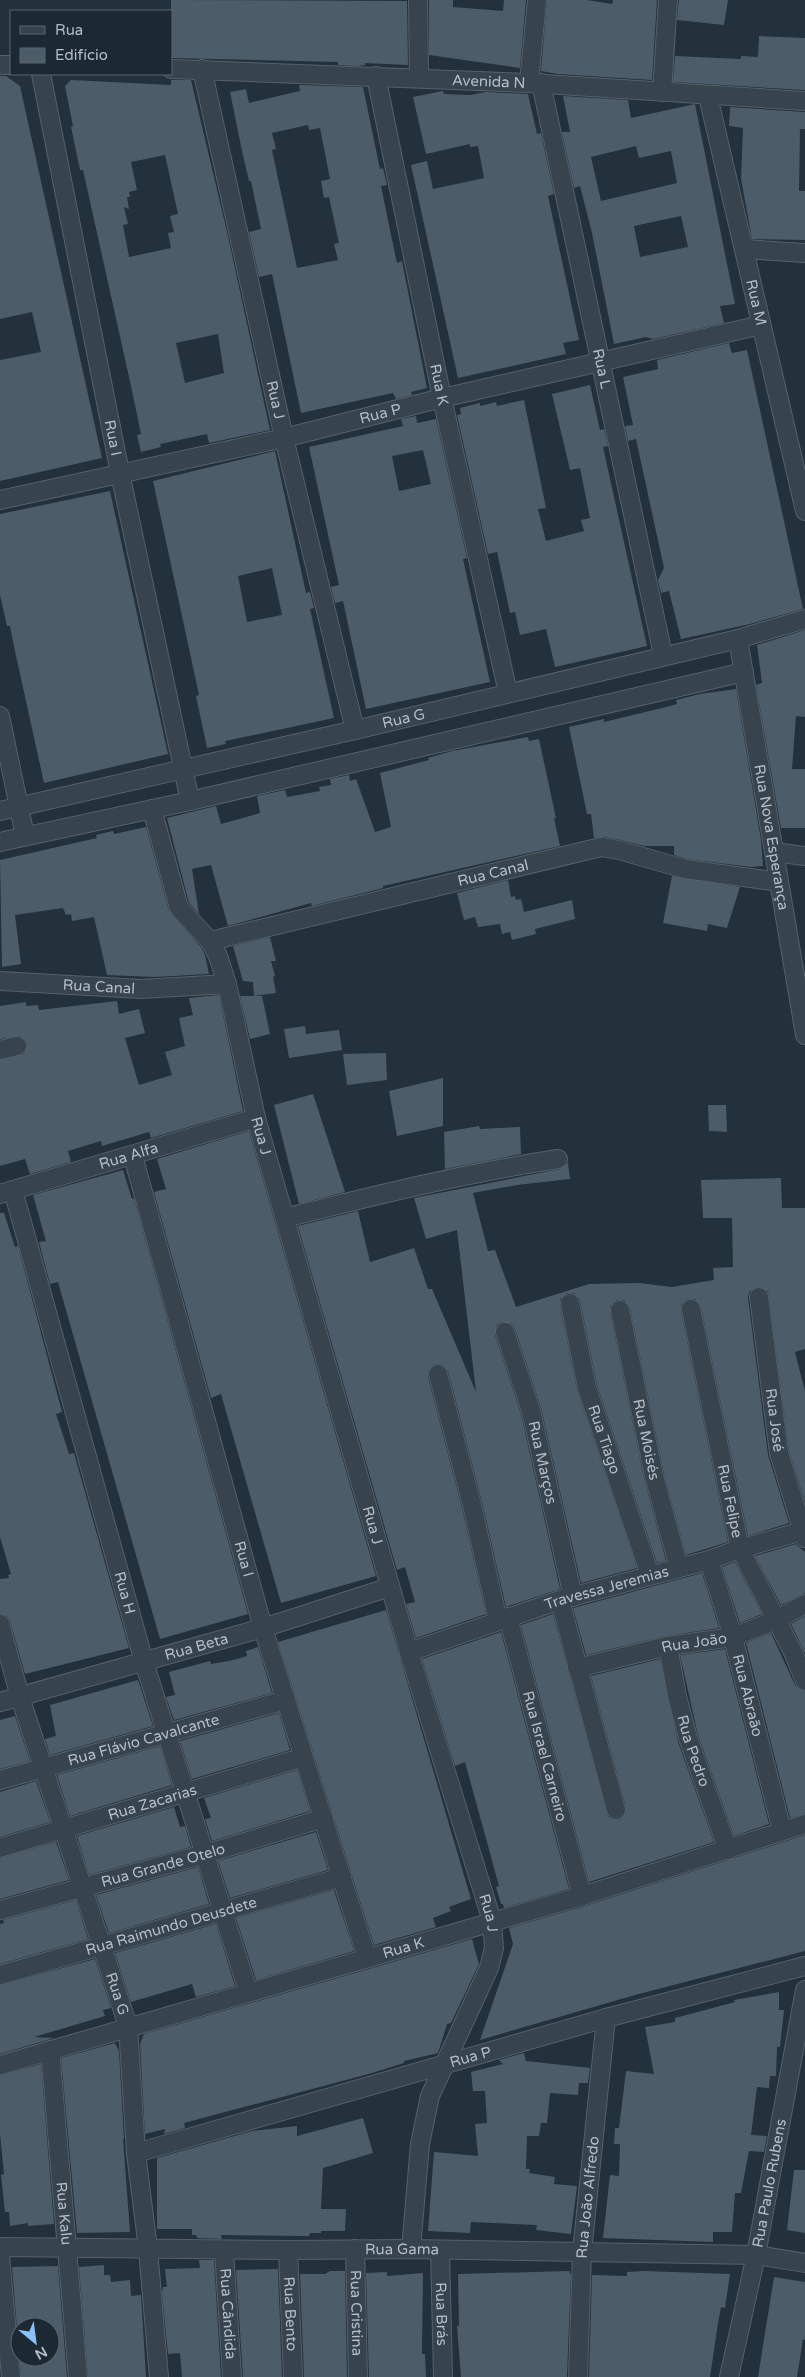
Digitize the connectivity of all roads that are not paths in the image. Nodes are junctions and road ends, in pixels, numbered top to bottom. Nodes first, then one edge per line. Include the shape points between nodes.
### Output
1 (418, 0) edge
2 (537, 0) edge
3 (668, 0) edge
4 (172, 69) edge
5 (202, 69) junction
6 (41, 75) edge
7 (376, 76) junction
8 (419, 78) junction
9 (535, 83) junction
10 (662, 92) junction
11 (708, 96) junction
12 (805, 101) edge
13 (744, 249) junction
14 (805, 253) edge
15 (761, 325) junction
16 (601, 362) junction
17 (442, 398) junction
18 (284, 438) junction
19 (120, 473) junction
20 (0, 500) edge
21 (805, 510) edge
22 (805, 619) edge
23 (738, 639) junction
24 (663, 655) junction
25 (744, 672) junction
26 (508, 693) junction
27 (0, 716) edge
28 (355, 730) junction
29 (182, 768) junction
30 (190, 801) junction
31 (19, 807) junction
32 (152, 809) junction
33 (0, 810) edge
34 (25, 836) junction
35 (0, 842) edge
36 (774, 852) junction
37 (805, 856) edge
38 (779, 882) junction
39 (210, 941) junction
40 (0, 982) edge
41 (226, 984) junction
42 (805, 1035) edge
43 (18, 1046) dead end
44 (0, 1050) edge
45 (256, 1118) junction
46 (133, 1156) junction
47 (558, 1159) dead end
48 (7, 1192) edge
49 (285, 1218) junction
50 (759, 1298) dead end
51 (570, 1303) dead end
52 (691, 1309) dead end
53 (620, 1310) dead end
54 (505, 1332) dead end
55 (438, 1374) dead end
56 (804, 1533) edge
57 (740, 1549) junction
58 (710, 1560) junction
59 (679, 1568) junction
60 (650, 1575) junction
61 (390, 1587) junction
62 (567, 1598) junction
63 (805, 1604) edge
64 (503, 1619) junction
65 (776, 1620) junction
66 (0, 1624) edge
67 (263, 1628) junction
68 (733, 1637) junction
69 (668, 1646) junction
70 (409, 1652) junction
71 (144, 1662) junction
72 (577, 1668) junction
73 (805, 1681) edge
74 (20, 1697) junction
75 (286, 1700) junction
76 (0, 1702) edge
77 (166, 1733) junction
78 (304, 1758) junction
79 (44, 1768) junction
80 (0, 1780) edge
81 (185, 1792) junction
82 (616, 1810) dead end
83 (324, 1818) junction
84 (805, 1824) edge
85 (65, 1830) junction
86 (782, 1831) junction
87 (0, 1848) edge
88 (728, 1850) junction
89 (205, 1854) junction
90 (342, 1877) junction
91 (82, 1886) junction
92 (582, 1896) junction
93 (0, 1910) edge
94 (223, 1910) junction
95 (492, 1921) junction
96 (101, 1945) junction
97 (367, 1958) junction
98 (805, 1966) edge
99 (0, 1975) edge
100 (805, 1990) edge
101 (248, 1991) junction
102 (606, 2018) junction
103 (128, 2026) junction
104 (50, 2050) junction
105 (446, 2063) junction
106 (0, 2065) edge
107 (136, 2153) junction
108 (0, 2247) edge
109 (66, 2248) junction
110 (148, 2249) junction
111 (355, 2249) junction
112 (411, 2249) junction
113 (224, 2250) junction
114 (288, 2250) junction
115 (440, 2250) junction
116 (582, 2252) junction
117 (756, 2255) junction
118 (0, 2256) edge
119 (805, 2263) edge
120 (11, 2377) edge
121 (78, 2377) edge
122 (159, 2377) edge
123 (232, 2377) edge
124 (293, 2377) edge
125 (358, 2377) edge
126 (443, 2377) edge
127 (578, 2377) edge
128 (729, 2377) edge

1 - 8 street
2 - 9 street, Rua L
3 - 10 street
4 - 5 street, Avenida N
5 - 7 street, Avenida N
5 - 18 street, Rua J
6 - 19 street, Rua I
7 - 8 street, Avenida N
7 - 17 street, Rua K
8 - 9 street, Avenida N
9 - 10 street, Avenida N
9 - 16 street, Rua L
10 - 11 street, Avenida N
11 - 12 street, Avenida N
11 - 13 street, Rua M
13 - 14 street
13 - 15 street, Rua M
15 - 16 street, Rua P
15 - 21 street, Rua M
16 - 17 street, Rua P
16 - 24 street, Rua L
17 - 18 street, Rua P
17 - 26 street, Rua K
18 - 19 street, Rua P
18 - 28 street, Rua J
19 - 20 street, Rua P
19 - 29 street, Rua I
22 - 23 street, Rua G
23 - 24 street, Rua G
23 - 25 street, Rua Nova Esperança
24 - 26 street, Rua G
25 - 30 street
25 - 36 street, Rua Nova Esperança
26 - 28 street, Rua G
27 - 31 street
28 - 29 street, Rua G
29 - 30 street, Rua I
29 - 31 street, Rua G
30 - 32 street
31 - 33 street, Rua G
31 - 34 street
32 - 34 street
32 - 39 street, Rua J via 179,908
34 - 35 street
36 - 37 street
36 - 38 street, Rua Nova Esperança
38 - 39 street, Rua Canal via 685,869 601,847
38 - 42 street, Rua Nova Esperança
39 - 41 street, Rua J
40 - 41 street, Rua Canal via 141,989
41 - 45 street, Rua J
43 - 44 street
45 - 46 street, Rua Alfa
45 - 49 street, Rua J
46 - 48 street, Rua Alfa
46 - 67 street, Rua I
47 - 49 street via 492,1169
48 - 71 street, Rua H
49 - 61 street, Rua J
50 - 56 street, Rua José via 779,1453
51 - 60 street, Rua Tiago via 587,1388
52 - 57 street, Rua Felipe
53 - 59 street, Rua Moisés via 654,1476
54 - 62 street, Rua Marços via 531,1411
55 - 64 street, Rua Israel Carneiro
56 - 57 street, Travessa Jeremias
57 - 58 street, Travessa Jeremias
57 - 65 street, Rua Felipe
58 - 59 street, Travessa Jeremias
58 - 68 street, Rua Abraão
59 - 60 street, Travessa Jeremias
60 - 62 street, Travessa Jeremias
61 - 67 street, Rua Beta
61 - 70 street, Rua J
62 - 64 street, Travessa Jeremias
62 - 72 street, Rua Marços
63 - 65 street, Rua João
64 - 70 street, Travessa Jeremias
64 - 92 street, Rua Israel Carneiro
65 - 68 street, Rua João
65 - 73 street, Rua Felipe via 794,1652
66 - 74 street, Rua G
67 - 71 street, Rua Beta
67 - 75 street, Rua I
68 - 69 street, Rua João
68 - 86 street, Rua Abraão
69 - 72 street, Rua João
69 - 88 street, Rua Pedro via 688,1738
70 - 95 street, Rua J
71 - 74 street, Rua Beta
71 - 77 street, Rua H
72 - 82 street, Rua Marços
74 - 76 street, Rua Beta
74 - 79 street, Rua G
75 - 77 street, Rua Flávio Cavalcante
75 - 78 street, Rua I
77 - 79 street, Rua Flávio Cavalcante
77 - 81 street, Rua H
78 - 81 street, Rua Zacarias
78 - 83 street, Rua I
79 - 80 street, Rua Flávio Cavalcante
79 - 85 street, Rua G
81 - 85 street, Rua Zacarias
81 - 89 street, Rua H
83 - 89 street, Rua Grande Otelo
83 - 90 street, Rua I
84 - 86 street, Rua K
85 - 87 street, Rua Zacarias
85 - 91 street, Rua G
86 - 88 street, Rua K
88 - 92 street, Rua K
89 - 91 street, Rua Grande Otelo
89 - 94 street, Rua H
90 - 94 street, Rua Raimundo Deusdete
90 - 97 street, Rua I
91 - 93 street, Rua Grande Otelo
91 - 96 street, Rua G
92 - 95 street, Rua K
94 - 96 street, Rua Raimundo Deusdete
94 - 101 street, Rua H
95 - 97 street, Rua K
95 - 105 street, Rua J via 494,1948 489,1968
96 - 99 street, Rua Raimundo Deusdete
96 - 103 street, Rua G
97 - 101 street, Rua K
98 - 102 street, Rua P
100 - 117 street, Rua Paulo Rubens
101 - 103 street, Rua K
102 - 105 street, Rua P
102 - 116 street, Rua João Alfredo
103 - 104 street, Rua K
103 - 107 street, Rua G
104 - 106 street, Rua K
104 - 109 street, Rua Kalu
105 - 107 street, Rua P
105 - 112 street, Rua J via 430,2096 420,2144
107 - 110 street, Rua G
108 - 109 street, Rua Gama
109 - 110 street, Rua Gama
109 - 121 street, Rua Kalu
110 - 113 street, Rua Gama
110 - 122 street, Rua G
111 - 112 street, Rua Gama
111 - 114 street, Rua Gama
111 - 125 street, Rua Cristina
112 - 115 street, Rua Gama
113 - 114 street, Rua Gama
113 - 123 street, Rua Cândida
114 - 124 street, Rua Bento
115 - 116 street, Rua Gama
115 - 126 street, Rua Brás
116 - 117 street, Rua Gama
116 - 127 street, Rua João Alfredo
117 - 119 street, Rua Gama
117 - 128 street, Rua Paulo Rubens
118 - 120 street

